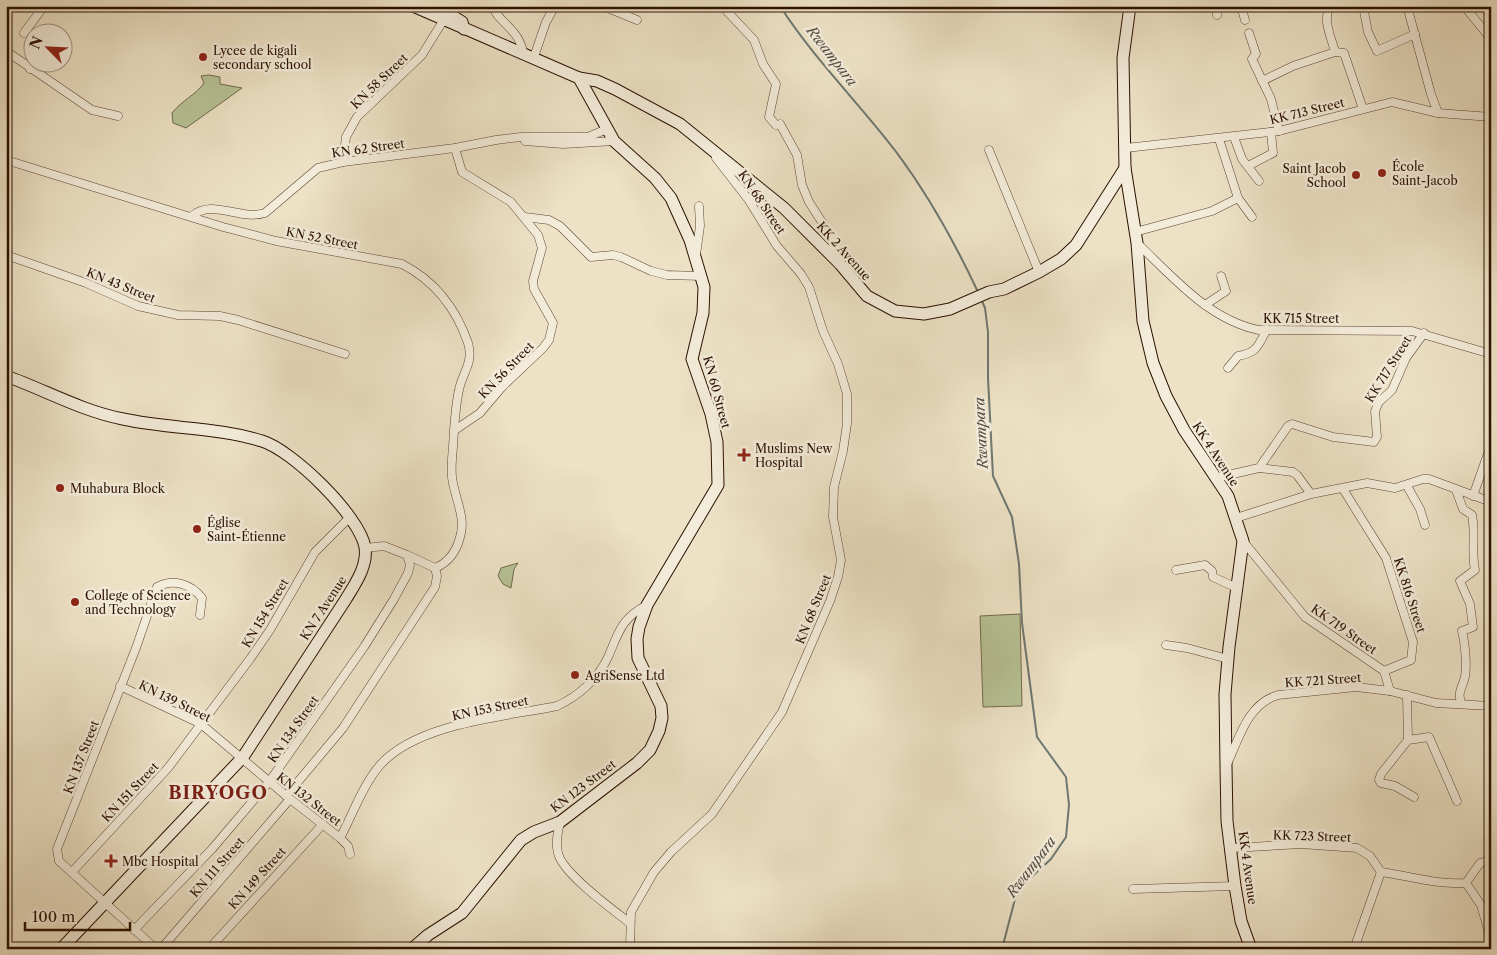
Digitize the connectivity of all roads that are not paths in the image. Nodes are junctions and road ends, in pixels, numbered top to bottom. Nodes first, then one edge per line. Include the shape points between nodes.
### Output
1 (44, 6) edge
2 (413, 6) edge
3 (437, 6) edge
4 (493, 6) edge
5 (555, 6) edge
6 (602, 6) edge
7 (722, 6) edge
8 (1130, 6) edge
9 (1241, 6) edge
10 (1331, 6) edge
11 (1363, 6) edge
12 (1408, 6) edge
13 (1464, 6) edge
14 (637, 20) dead end
15 (1245, 20) dead end
16 (443, 21) junction
17 (33, 22) edge
18 (464, 29) junction
19 (1249, 34) dead end
20 (1415, 34) junction
21 (1490, 35) edge
22 (6, 51) edge
23 (1335, 52) junction
24 (529, 55) junction
25 (22, 63) edge
26 (35, 72) edge
27 (579, 78) junction
28 (1262, 81) junction
29 (614, 89) junction
30 (589, 94) junction
31 (1363, 109) junction
32 (1438, 113) junction
33 (118, 116) dead end
34 (1491, 117) edge
35 (607, 129) junction
36 (1275, 132) junction
37 (1234, 137) junction
38 (508, 139) junction
39 (1218, 139) junction
40 (614, 141) junction
41 (704, 143) junction
42 (455, 148) junction
43 (1126, 148) junction
44 (989, 150) dead end
45 (6, 160) edge
46 (344, 162) junction
47 (1248, 166) junction
48 (1125, 168) junction
49 (1259, 181) dead end
50 (1238, 198) junction
51 (699, 206) dead end
52 (192, 216) junction
53 (525, 217) junction
54 (1252, 217) dead end
55 (1136, 238) junction
56 (6, 255) edge
57 (695, 257) junction
58 (840, 264) junction
59 (1039, 272) junction
60 (701, 276) junction
61 (1221, 276) dead end
62 (1205, 304) junction
63 (1267, 330) junction
64 (1424, 333) junction
65 (345, 354) dead end
66 (1491, 354) edge
67 (1228, 368) dead end
68 (6, 376) edge
69 (454, 430) junction
70 (1491, 445) edge
71 (1258, 468) junction
72 (1215, 478) junction
73 (1407, 486) junction
74 (1343, 489) junction
75 (1456, 490) junction
76 (1311, 494) junction
77 (1473, 496) junction
78 (1491, 502) edge
79 (350, 517) junction
80 (1236, 518) junction
81 (1425, 525) dead end
82 (1243, 541) junction
83 (365, 548) junction
84 (406, 555) junction
85 (435, 568) junction
86 (1176, 570) dead end
87 (1237, 588) junction
88 (647, 605) junction
89 (200, 614) dead end
90 (1166, 646) dead end
91 (1228, 658) junction
92 (1384, 671) junction
93 (649, 682) joint
94 (120, 686) junction
95 (1390, 691) junction
96 (1407, 695) junction
97 (1462, 704) junction
98 (1491, 706) edge
99 (201, 724) junction
100 (1408, 740) junction
101 (243, 757) junction
102 (1226, 766) junction
103 (269, 782) junction
104 (1414, 797) dead end
105 (288, 798) junction
106 (1457, 801) dead end
107 (560, 822) junction
108 (322, 824) junction
109 (340, 838) junction
110 (1230, 848) junction
111 (350, 854) dead end
112 (1491, 860) edge
113 (72, 872) junction
114 (1381, 872) junction
115 (1466, 882) junction
116 (1235, 886) junction
117 (1133, 890) dead end
118 (105, 901) junction
119 (630, 924) junction
120 (134, 930) junction
121 (1491, 939) edge
122 (61, 949) edge
123 (156, 949) edge
124 (161, 949) edge
125 (209, 949) edge
126 (412, 949) edge
127 (630, 949) edge
128 (1251, 949) edge
129 (1354, 949) edge

1 - 17 street
2 - 16 main road, KK 2 Avenue
3 - 18 main road via 462,22
4 - 24 street via 516,33
5 - 24 street
6 - 14 street
7 - 58 street via 754,40 763,64 776,84 769,117 797,155 802,185 829,233
8 - 43 main road, KK 4 Avenue via 1123,58
9 - 15 street
10 - 23 street via 1327,20
11 - 20 street via 1368,32 1377,52
12 - 20 street
13 - 21 street
16 - 18 main road, KK 2 Avenue
16 - 46 street, KN 58 Street via 422,55 348,129
18 - 24 main road, KK 2 Avenue
19 - 28 street via 1256,54 1252,59
20 - 32 street
22 - 25 street
23 - 28 street
23 - 31 street via 1344,52
24 - 27 main road, KK 2 Avenue
26 - 33 street via 92,110
27 - 29 main road, KK 2 Avenue via 597,81
27 - 30 main road
28 - 36 street via 1276,114
29 - 30 main road
29 - 41 main road, KK 2 Avenue via 659,111
30 - 35 main road, KN 60 Street
31 - 32 street, KK 713 Street via 1392,102
31 - 36 street, KK 713 Street
32 - 34 street, KK 713 Street
35 - 38 street, KN 62 Street via 588,137
35 - 40 main road, KN 60 Street
36 - 37 street, KK 713 Street
36 - 47 street via 1272,153
37 - 39 street, KK 713 Street
37 - 47 street
38 - 40 street, KN 62 Street via 563,144
38 - 42 street, KN 62 Street
39 - 43 street, KK 713 Street
39 - 50 street
40 - 57 main road, KN 60 Street via 655,178 671,198
41 - 58 main road, KK 2 Avenue via 784,208
41 - 119 street, KN 68 Street via 802,274 838,364 847,394 847,424 834,487 833,517 840,560 830,601 782,712 712,814 654,872 636,900
42 - 46 street, KN 62 Street
42 - 53 street, KN 56 Street via 462,172 511,202
43 - 48 main road, KK 4 Avenue
44 - 59 street
45 - 52 street, KN 52 Street
46 - 52 street, KN 62 Street via 318,168 265,213 254,216 208,207
47 - 49 street
48 - 55 main road, KK 4 Avenue
48 - 59 main road, KK 2 Avenue via 1076,245
50 - 54 street
50 - 55 street via 1212,211
51 - 57 street via 700,226
52 - 69 street, KN 52 Street via 276,241 402,264 428,280 455,312 471,356 460,386
53 - 60 street via 549,220 560,226 591,257 621,256 666,275
53 - 69 street, KN 56 Street via 538,235 542,248 533,281 534,289 553,323 552,331 543,348 480,413
55 - 62 street, KK 715 Street
55 - 72 main road, KK 4 Avenue via 1143,321 1153,363 1184,430
56 - 65 street, KN 43 Street via 86,283 138,306 178,315 238,320
57 - 60 main road, KN 60 Street
58 - 59 main road, KK 2 Avenue via 866,296 895,311 924,314 956,308
60 - 88 main road, KN 60 Street via 703,308 692,359 715,432 718,484
61 - 62 street via 1226,291
62 - 63 street, KK 715 Street via 1236,324
63 - 64 street, KK 715 Street
63 - 67 street via 1249,356 1238,356
64 - 66 street, KK 715 Street
64 - 71 street, KK 717 Street via 1406,358 1392,390 1379,402 1375,411 1376,440 1333,437 1292,424
68 - 79 main road via 80,407 123,419 240,435 270,444 302,465
69 - 85 street, KN 52 Street via 452,477 462,531 456,550
70 - 77 street
71 - 72 street
71 - 76 street via 1292,472
72 - 80 main road, KK 4 Avenue via 1228,496
73 - 74 street via 1395,488 1367,483
73 - 75 street via 1429,479
73 - 81 street
74 - 76 street
74 - 92 street, KK 816 Street via 1386,558 1414,642 1411,660
75 - 77 street
75 - 97 street via 1463,509 1472,515 1474,537 1471,550 1474,572 1460,581 1470,604 1472,627 1462,631 1465,677 1460,688
76 - 80 street
77 - 78 street
79 - 83 main road
79 - 99 street, KN 154 Street via 306,565 270,630
80 - 82 main road, KK 4 Avenue
82 - 87 main road, KK 4 Avenue
82 - 92 street, KK 719 Street via 1305,617
83 - 84 street via 384,546
83 - 101 main road, KN 7 Avenue via 360,576
84 - 85 street
84 - 103 street, KN 134 Street via 410,566 394,599
85 - 105 street, KN 111 Street via 435,587 360,704
86 - 87 street via 1205,565 1213,577
87 - 91 main road, KK 4 Avenue
88 - 93 main road, KN 60 Street via 639,627 637,649
88 - 109 street, KN 153 Street via 622,624 596,676 565,702 450,728 401,747 380,765 371,778
89 - 94 street, KN 137 Street via 202,598 183,583 156,587
90 - 91 street
91 - 102 main road, KK 4 Avenue
92 - 95 street, KK 719 Street
93 - 107 main road, KN 123 Street via 662,712 660,731 650,750
94 - 99 street, KN 139 Street
94 - 113 street, KN 137 Street via 57,849 59,861
95 - 96 street, KK 721 Street
95 - 102 street, KK 721 Street via 1356,687 1266,698 1254,709
96 - 97 street, KK 721 Street via 1436,703
96 - 100 street
97 - 98 street, KK 721 Street
99 - 101 street, KN 139 Street
99 - 113 street, KN 151 Street via 168,768
100 - 104 street via 1379,780
100 - 106 street via 1429,737
101 - 103 street, KN 132 Street
101 - 118 main road, KN 7 Avenue
102 - 110 main road, KK 4 Avenue
103 - 105 street, KN 132 Street
103 - 120 street, KN 134 Street via 212,849
105 - 108 street, KN 132 Street
105 - 124 street, KN 111 Street
107 - 119 street via 558,856 567,868
107 - 126 main road, KN 123 Street via 534,832 515,845 462,913
108 - 109 street, KN 132 Street
108 - 125 street, KN 149 Street
109 - 111 street via 348,846
110 - 114 street, KK 723 Street via 1302,844 1358,848 1370,856
110 - 116 main road, KK 4 Avenue
112 - 115 street via 1480,863
113 - 118 street, KN 137 Street
114 - 115 street via 1447,884
114 - 129 street
115 - 121 street via 1481,905
116 - 117 street
116 - 128 main road, KK 4 Avenue via 1241,921
118 - 120 street, KN 137 Street
118 - 122 main road, KN 7 Avenue
119 - 127 street, KN 68 Street
120 - 123 street, KN 137 Street

